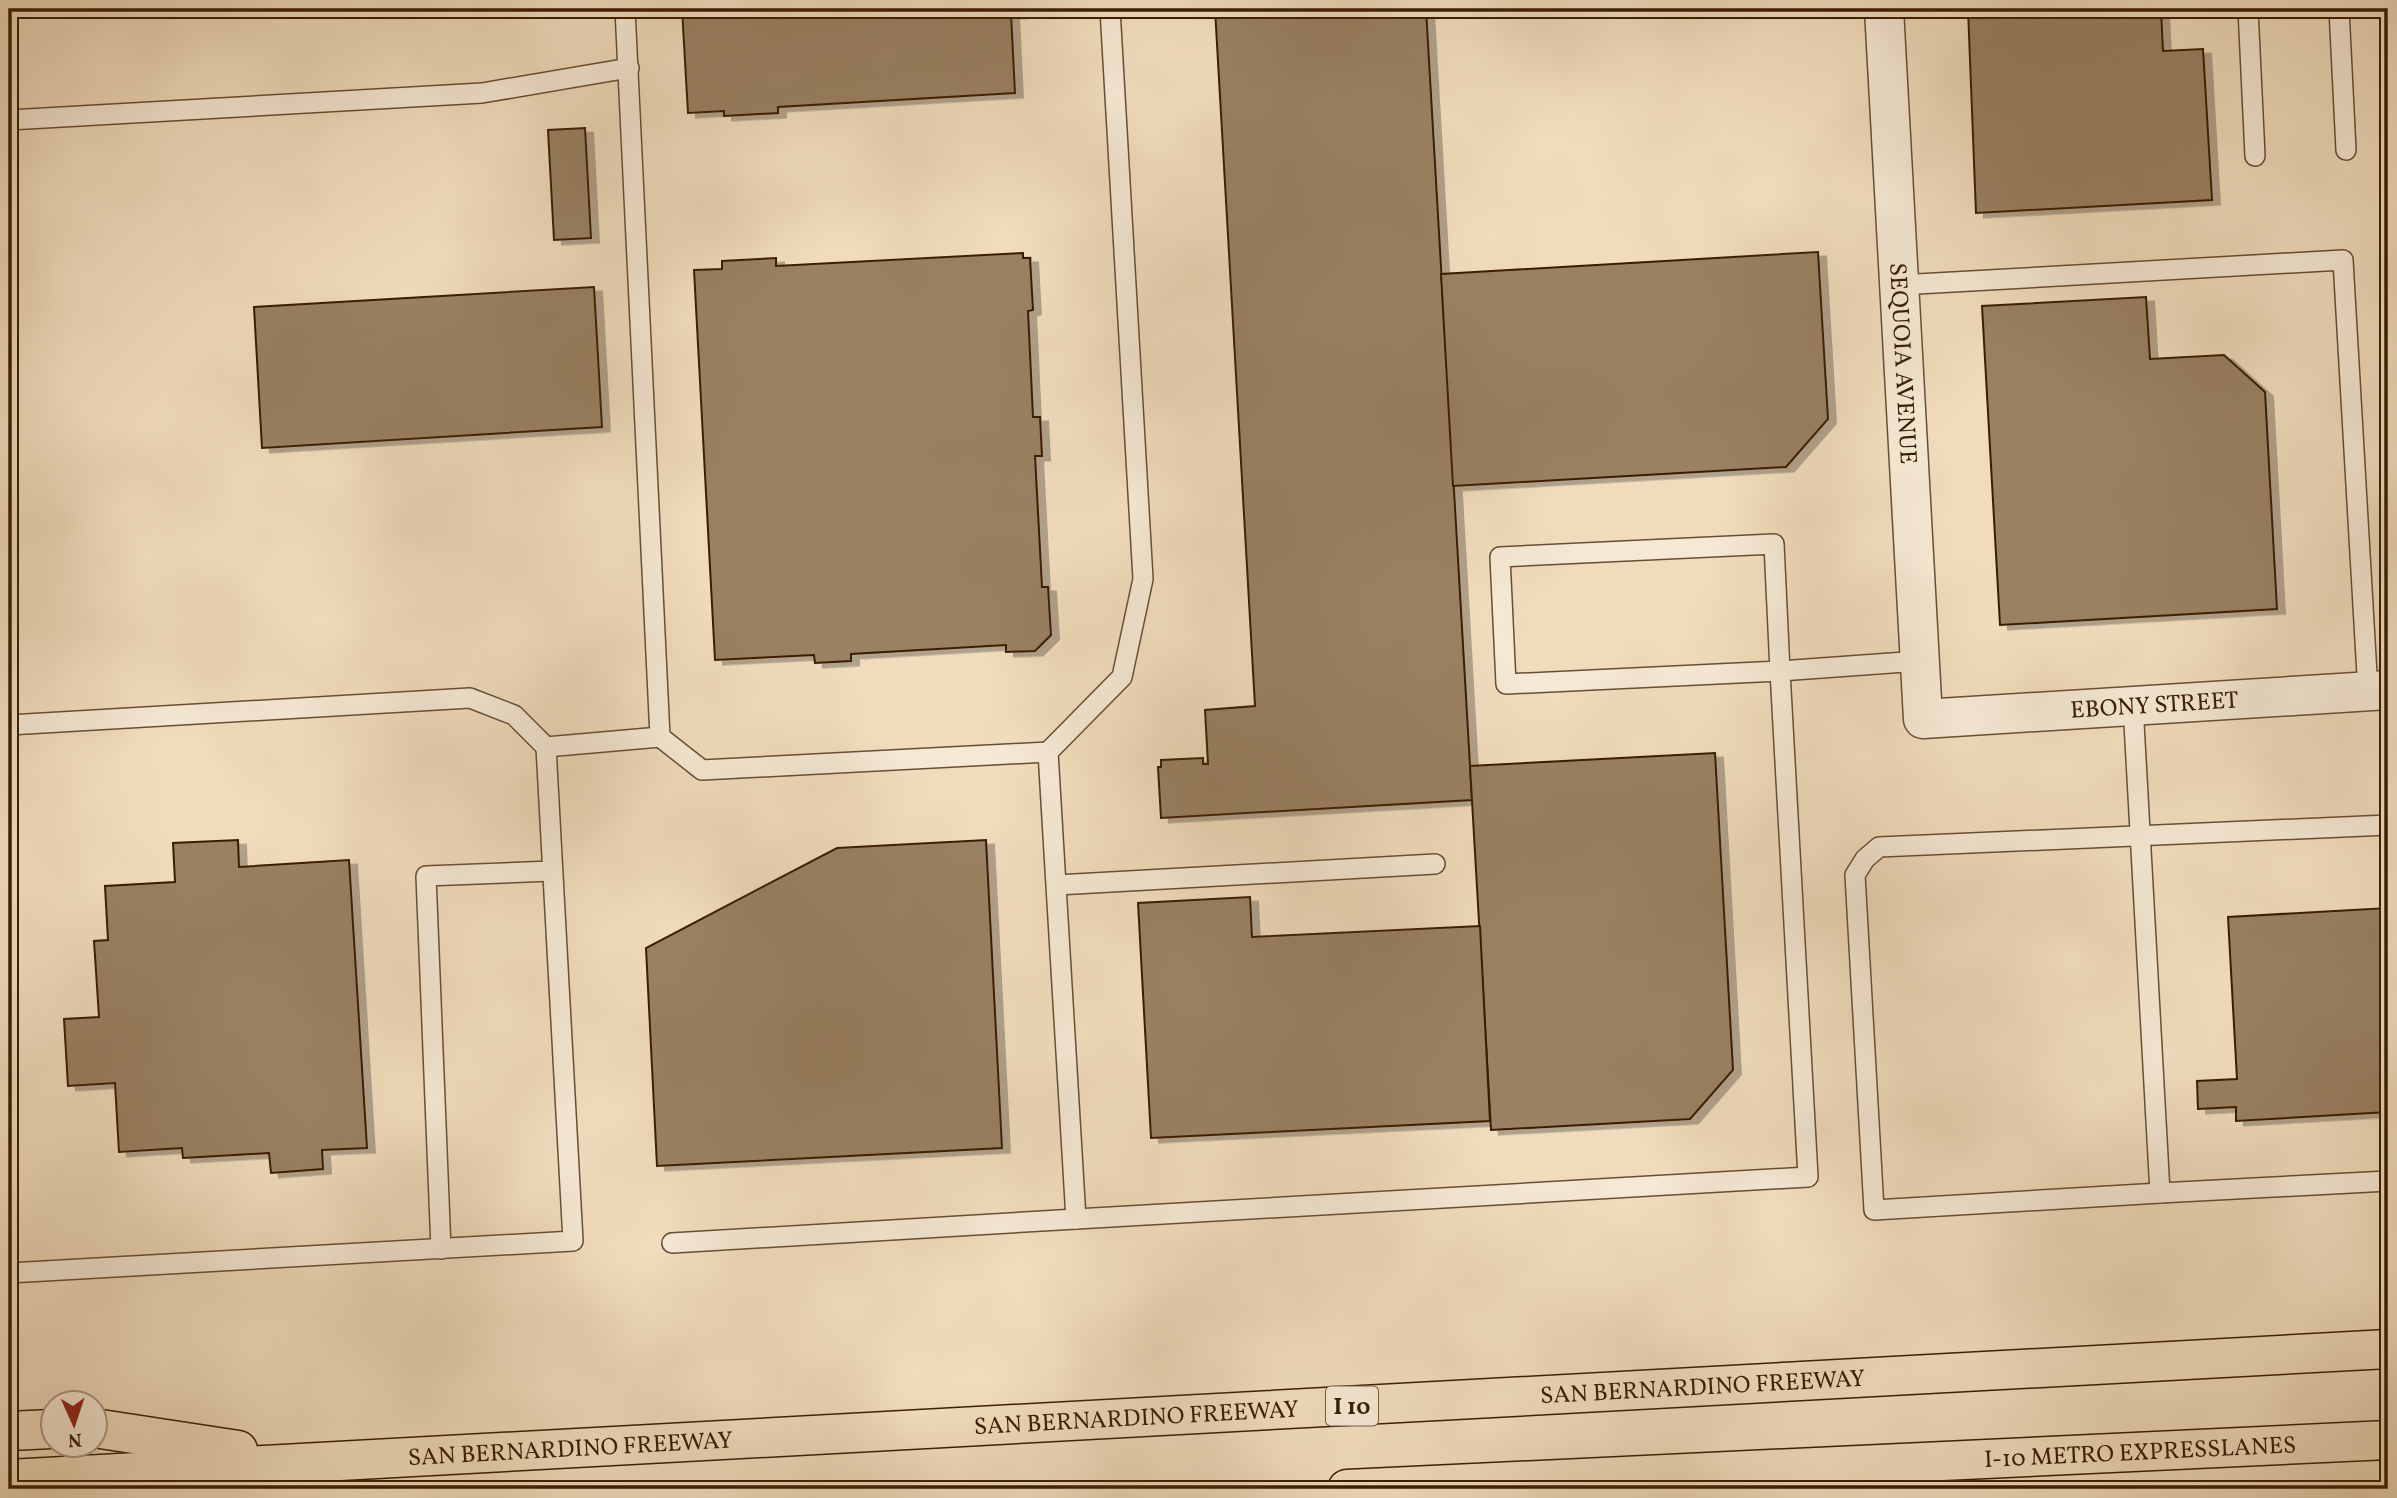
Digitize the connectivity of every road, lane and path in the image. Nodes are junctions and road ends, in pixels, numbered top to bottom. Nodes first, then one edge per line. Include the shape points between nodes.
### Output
1 (625, 9) edge
2 (1111, 9) edge
3 (1884, 9) edge
4 (2248, 9) edge
5 (2339, 9) edge
6 (629, 68) junction
7 (9, 120) edge
8 (2346, 150) dead end
9 (2255, 156) dead end
10 (1899, 285) junction
11 (1919, 661) junction
12 (1780, 671) junction
13 (2378, 691) edge
14 (2133, 705) junction
15 (1923, 719) joint
16 (9, 724) edge
17 (660, 737) junction
18 (546, 747) junction
19 (1048, 752) junction
20 (2388, 825) edge
21 (2140, 837) junction
22 (1435, 864) dead end
23 (551, 871) junction
24 (1057, 885) junction
25 (2388, 1181) edge
26 (2160, 1193) junction
27 (1076, 1219) junction
28 (672, 1243) dead end
29 (441, 1249) junction
30 (9, 1273) edge
31 (2388, 1349) edge
32 (38, 1430) edge
33 (108, 1430) edge
34 (9, 1431) edge
35 (2388, 1440) edge
36 (316, 1462) junction
37 (9, 1479) edge
38 (1347, 1489) edge

1 - 6 lane
2 - 19 lane via 1143,579 1122,677
3 - 10 street, SEQUOIA AVENUE
4 - 9 lane
5 - 8 lane
6 - 7 lane via 482,93
6 - 17 lane
10 - 11 street, SEQUOIA AVENUE
10 - 13 lane via 2343,260
11 - 12 lane
11 - 15 street, SEQUOIA AVENUE
12 - 12 lane via 1774,544 1500,556 1506,684
12 - 27 lane via 1808,1177
13 - 14 street, EBONY STREET
14 - 15 street, EBONY STREET
14 - 21 lane
16 - 18 lane via 470,698 514,715
17 - 18 lane
17 - 19 lane via 702,770
18 - 23 lane
19 - 24 lane
20 - 21 lane
21 - 26 lane
21 - 26 lane via 1879,847 1864,859 1855,875 1874,1210
22 - 24 lane
23 - 29 lane via 426,876
23 - 29 lane via 573,1241
24 - 27 lane
25 - 26 lane
27 - 28 lane
29 - 30 lane
31 - 36 highway, SAN BERNARDINO FREEWAY / I 10
32 - 34 highway
33 - 36 highway
35 - 38 highway, I-10 METRO EXPRESSLANES
36 - 37 highway, SAN BERNARDINO FREEWAY / I 10

